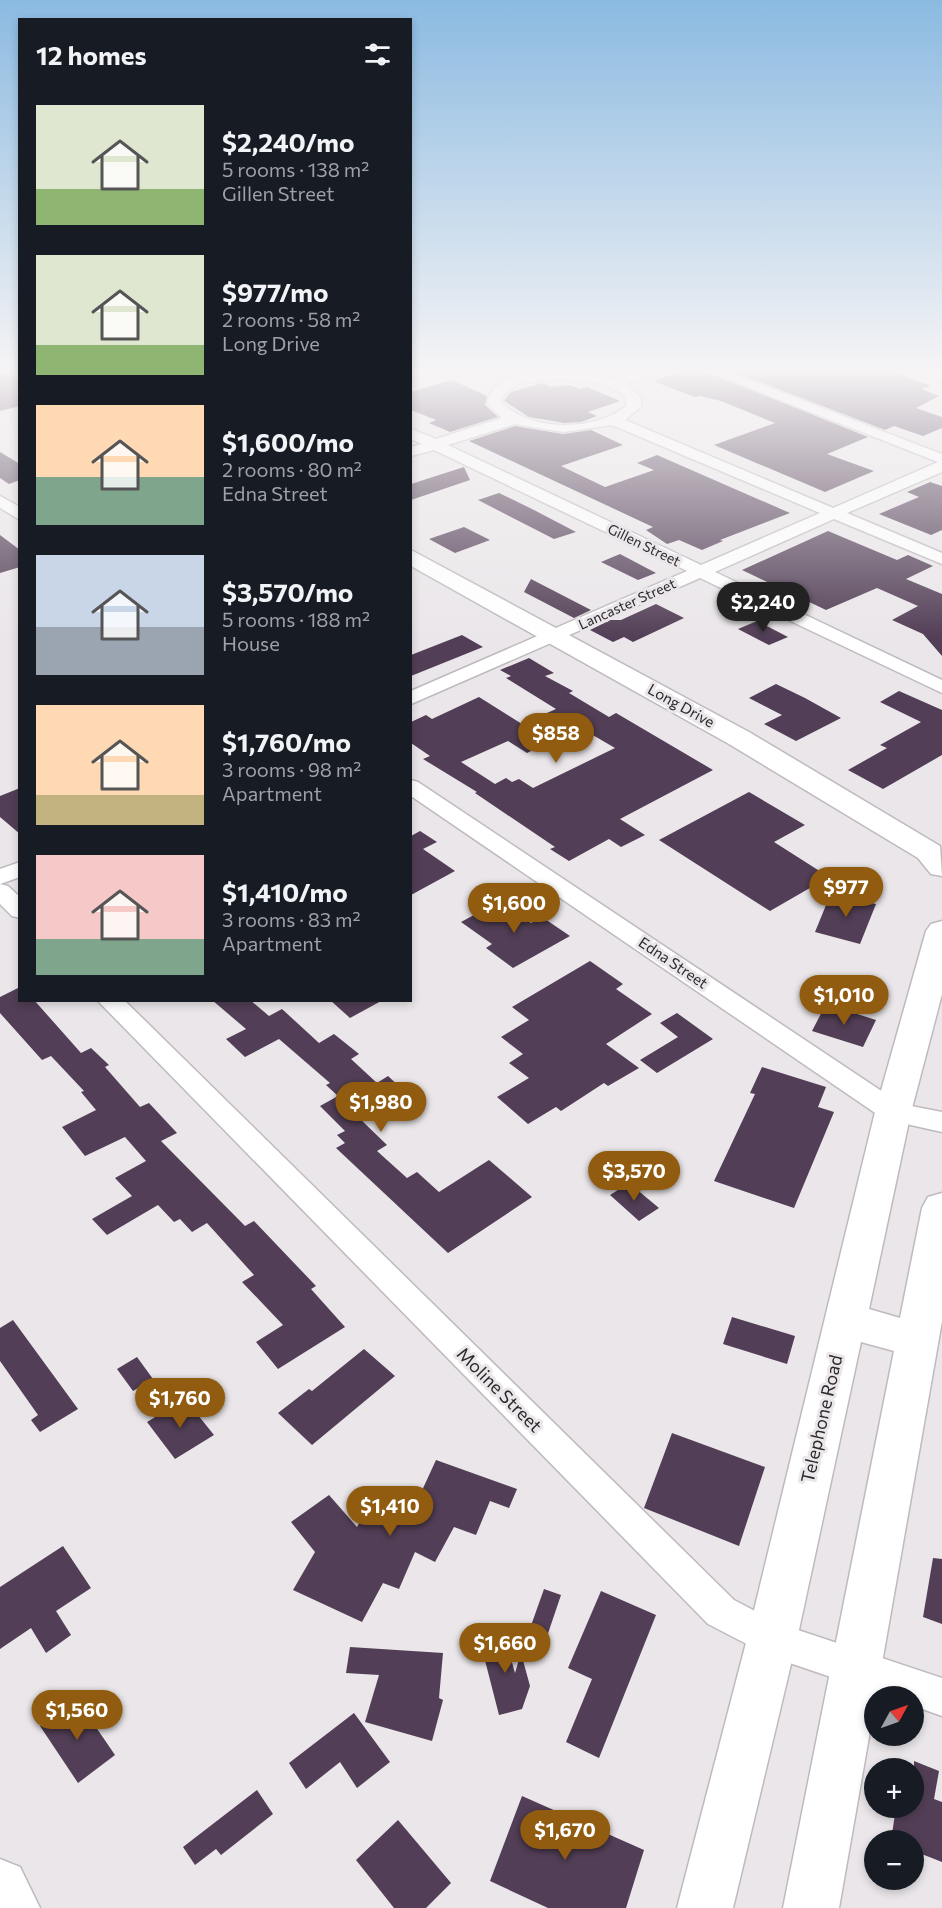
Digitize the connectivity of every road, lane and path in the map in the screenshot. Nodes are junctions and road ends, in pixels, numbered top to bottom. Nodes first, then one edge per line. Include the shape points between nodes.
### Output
1 (470, 461) edge
2 (709, 461) edge
3 (942, 466) edge
4 (835, 514) junction
5 (942, 559) edge
6 (412, 563) edge
7 (700, 572) junction
8 (543, 642) junction
9 (942, 687) edge
10 (412, 698) edge
11 (739, 738) junction
12 (713, 750) junction
13 (412, 787) edge
14 (942, 867) edge
15 (18, 870) edge
16 (0, 877) edge
17 (942, 879) edge
18 (0, 891) edge
19 (18, 909) edge
20 (942, 931) edge
21 (111, 1002) edge
22 (893, 1112) junction
23 (942, 1122) edge
24 (942, 1208) edge
25 (844, 1320) junction
26 (916, 1340) junction
27 (772, 1639) junction
28 (857, 1667) junction
29 (942, 1697) edge
30 (0, 1887) edge
31 (12, 1908) edge
32 (705, 1908) edge
33 (811, 1908) edge

1 - 7 street, Gillen Street
2 - 4 street
3 - 4 street, Lancaster Street
4 - 5 street
4 - 7 street, Lancaster Street
6 - 8 main road, Long Drive
7 - 8 street, Lancaster Street
7 - 9 street, Gillen Street
8 - 10 street, Lancaster Street
8 - 11 main road, Long Drive
8 - 12 main road, Long Drive
11 - 12 main road
11 - 14 main road, Long Drive via 929,852
12 - 17 main road, Long Drive via 923,874
13 - 22 street, Edna Street
15 - 16 street
18 - 19 street
20 - 22 main road, Telephone Road
21 - 27 street, Moline Street via 721,1612
22 - 23 street, Edna Street
22 - 25 main road, Telephone Road
24 - 26 main road
25 - 26 main road
25 - 27 main road, Telephone Road
26 - 28 main road
27 - 28 street, Moline Street
27 - 32 main road, Telephone Road
28 - 29 street, Moline Street
28 - 33 main road
30 - 31 main road

